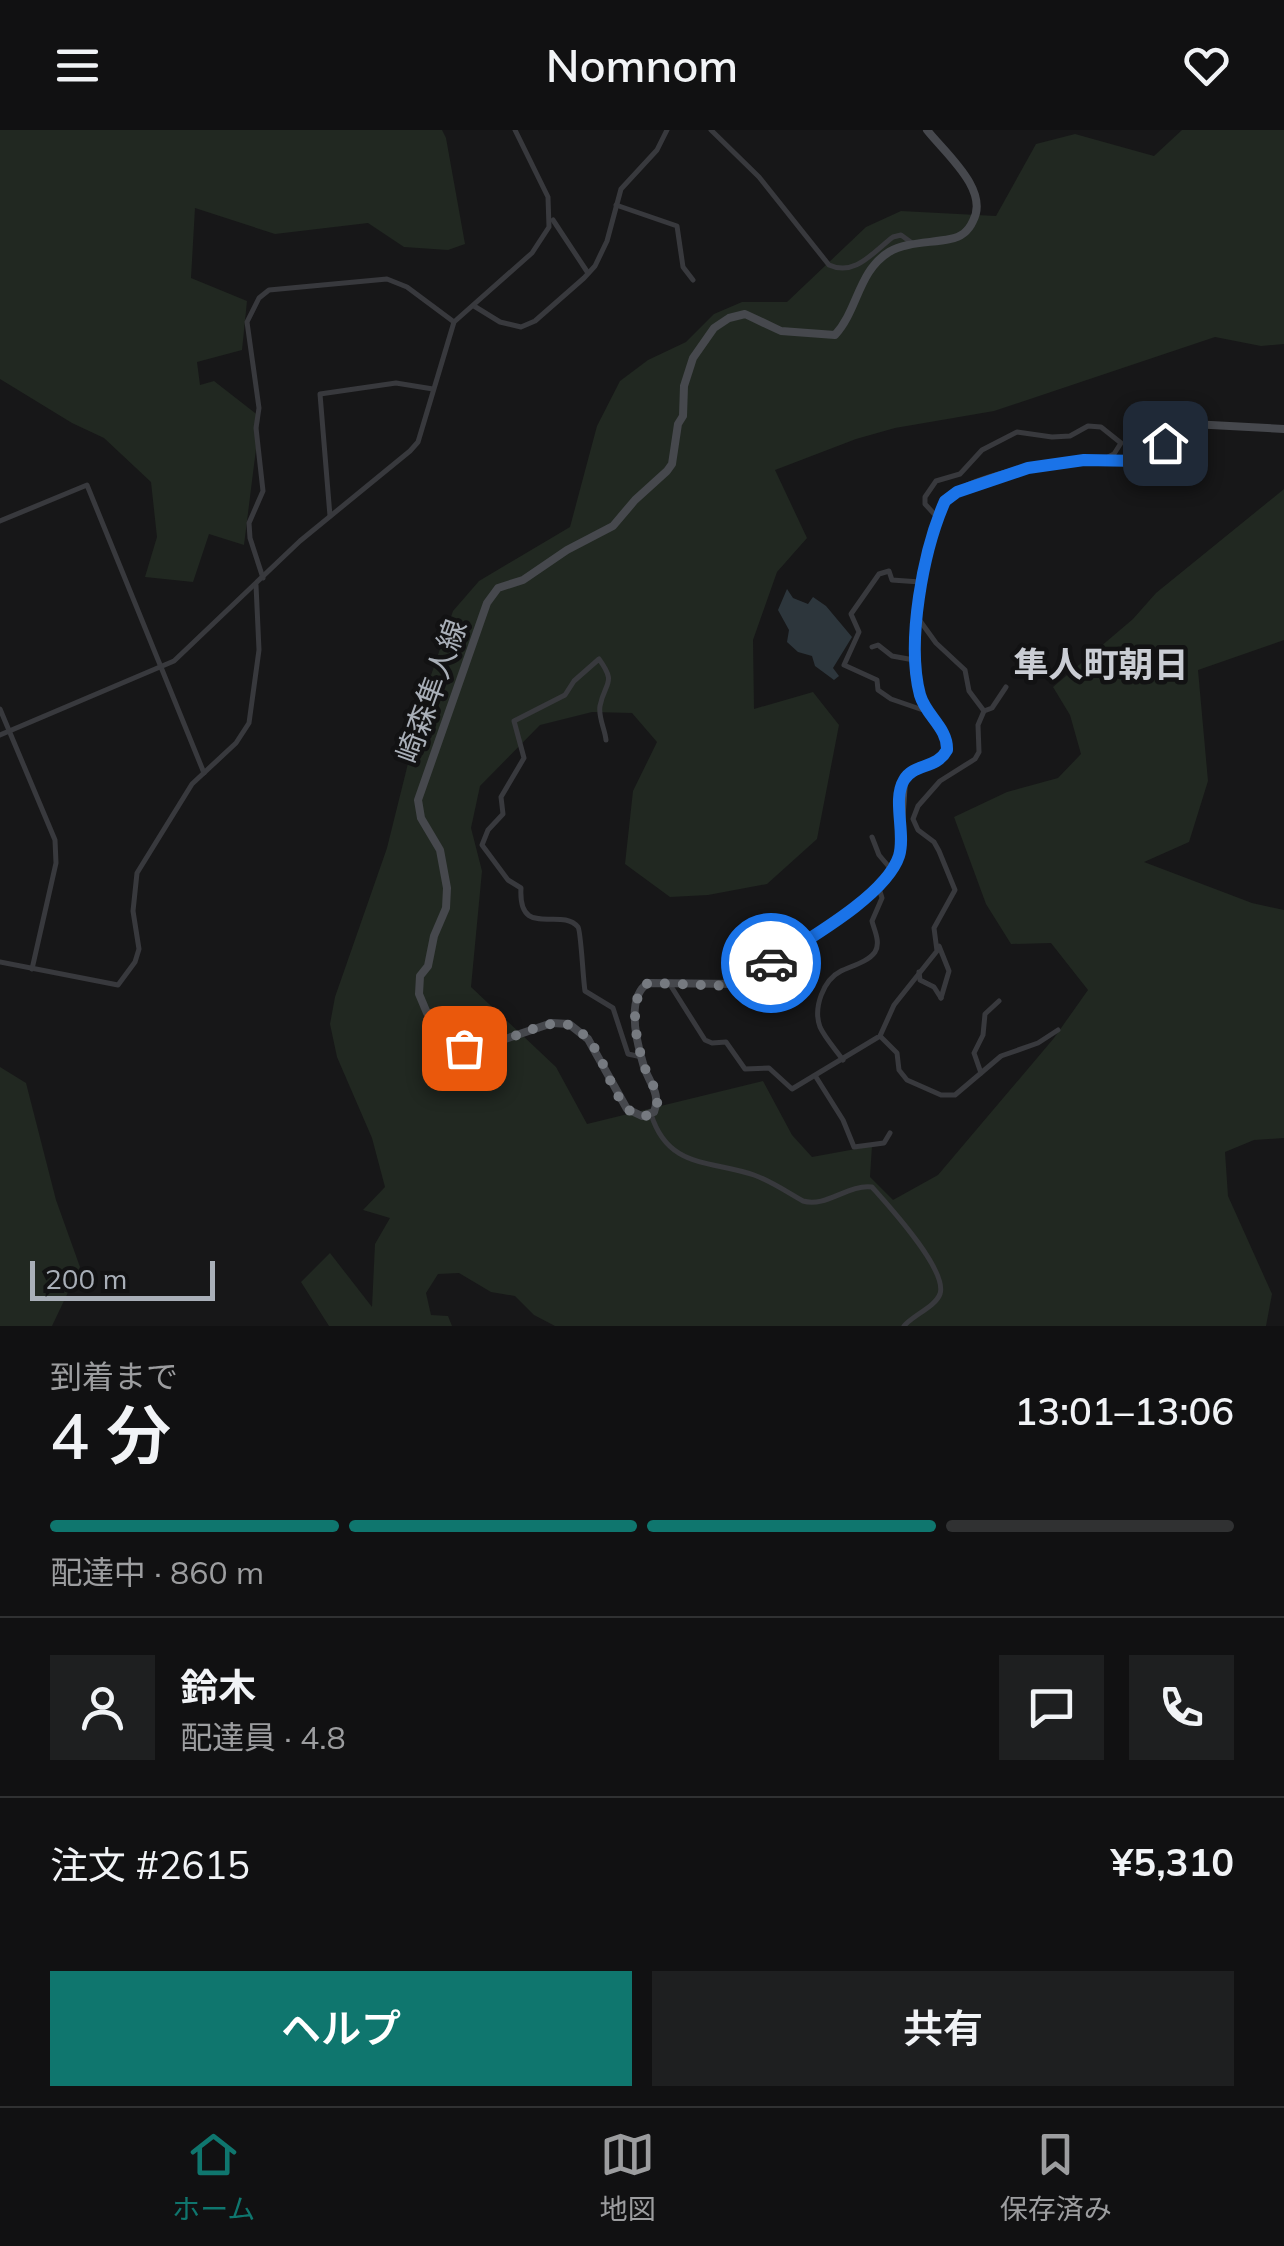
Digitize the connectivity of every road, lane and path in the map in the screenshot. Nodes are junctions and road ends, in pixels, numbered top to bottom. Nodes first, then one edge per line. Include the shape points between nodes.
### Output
1 (515, 130) edge
2 (667, 130) edge
3 (711, 130) edge
4 (927, 130) edge
5 (616, 205) junction
6 (551, 217) junction
7 (913, 246) junction
8 (588, 274) junction
9 (693, 280) dead end
10 (474, 306) junction
11 (454, 322) junction
12 (434, 390) junction
13 (1284, 428) edge
14 (1102, 460) junction
15 (330, 516) junction
16 (939, 519) junction
17 (0, 521) edge
18 (263, 578) junction
19 (920, 582) junction
20 (256, 585) junction
21 (918, 618) junction
22 (872, 647) dead end
23 (917, 660) junction
24 (161, 669) junction
25 (1006, 687) dead end
26 (0, 709) edge
27 (926, 710) junction
28 (984, 712) junction
29 (9, 731) junction
30 (0, 735) edge
31 (606, 740) dead end
32 (204, 773) junction
33 (872, 837) dead end
34 (892, 870) junction
35 (878, 885) junction
36 (939, 946) junction
37 (0, 962) edge
38 (32, 969) junction
39 (920, 972) junction
40 (669, 983) junction
41 (999, 1001) dead end
42 (1058, 1030) dead end
43 (880, 1036) junction
44 (642, 1057) junction
45 (843, 1060) junction
46 (980, 1072) junction
47 (816, 1077) junction
48 (651, 1114) junction
49 (890, 1134) dead end
50 (904, 1326) edge

1 - 6 street
2 - 5 street
3 - 7 street via 759,177 829,265 853,268 901,235
4 - 7 main road, 崎森隼人線 via 976,192 978,204 961,236
5 - 8 street via 608,241
5 - 9 street via 678,226 684,267
6 - 8 street
6 - 10 street via 532,253
7 - 48 main road, 崎森隼人線 via 892,250 868,271 852,313 834,336 781,331 745,314 714,328 688,369 672,464 613,526 492,594 420,789 421,818 440,850 447,888 420,976 427,1013 455,1042 476,1049 552,1023 569,1024 588,1039 628,1108
8 - 10 street via 527,325 500,322
10 - 11 street
11 - 12 street
11 - 18 street via 388,279 269,290 259,298 247,322 263,491 249,523
12 - 15 street via 410,452
12 - 15 street via 396,384 320,394
13 - 14 main road via 1192,424 1140,461
14 - 16 main road via 1028,468 966,488 945,501
14 - 16 street via 1121,443 1101,428 1052,437 1017,432 982,450 960,474 936,481 925,504
15 - 18 street
16 - 19 main road
17 - 24 street via 87,485
18 - 20 street
19 - 21 main road
19 - 27 street via 892,580 889,571 878,574 851,614 859,632 844,665 877,680 878,690 892,698
20 - 24 street
20 - 32 street via 259,650 249,723
21 - 23 main road
21 - 28 street via 966,670 969,691
22 - 23 street
23 - 27 main road
24 - 29 street
24 - 32 street
25 - 28 street
26 - 29 street
27 - 34 main road via 947,750 937,764 904,780 901,844
28 - 36 street via 976,760 940,781 915,811 918,830 934,842 955,890 934,928
29 - 30 street
29 - 38 street via 55,840 56,863
31 - 44 street via 599,709 610,676 599,659 565,695 514,721 524,758 501,797 503,814 482,845 521,888 526,912 580,930 584,991 612,1008 628,1054
32 - 38 street via 178,803 137,874 138,949 125,978 118,985
33 - 34 street
34 - 35 main road
35 - 40 main road via 737,984
35 - 45 street via 875,952 836,973 821,996 820,1027
36 - 39 street
36 - 39 street via 949,971 941,998 920,980
37 - 38 street
39 - 43 street
40 - 44 main road via 648,983 636,996
40 - 47 street via 705,1040 726,1042 745,1069 769,1068 792,1089
41 - 46 street via 984,1014 974,1053
42 - 46 street
43 - 45 street
43 - 46 street via 896,1053 901,1075 935,1092 955,1094
44 - 48 main road via 658,1096
45 - 47 street
47 - 49 street via 854,1147 884,1143
48 - 50 street via 656,1130 684,1158 757,1176 812,1204 872,1187 938,1278 937,1299

